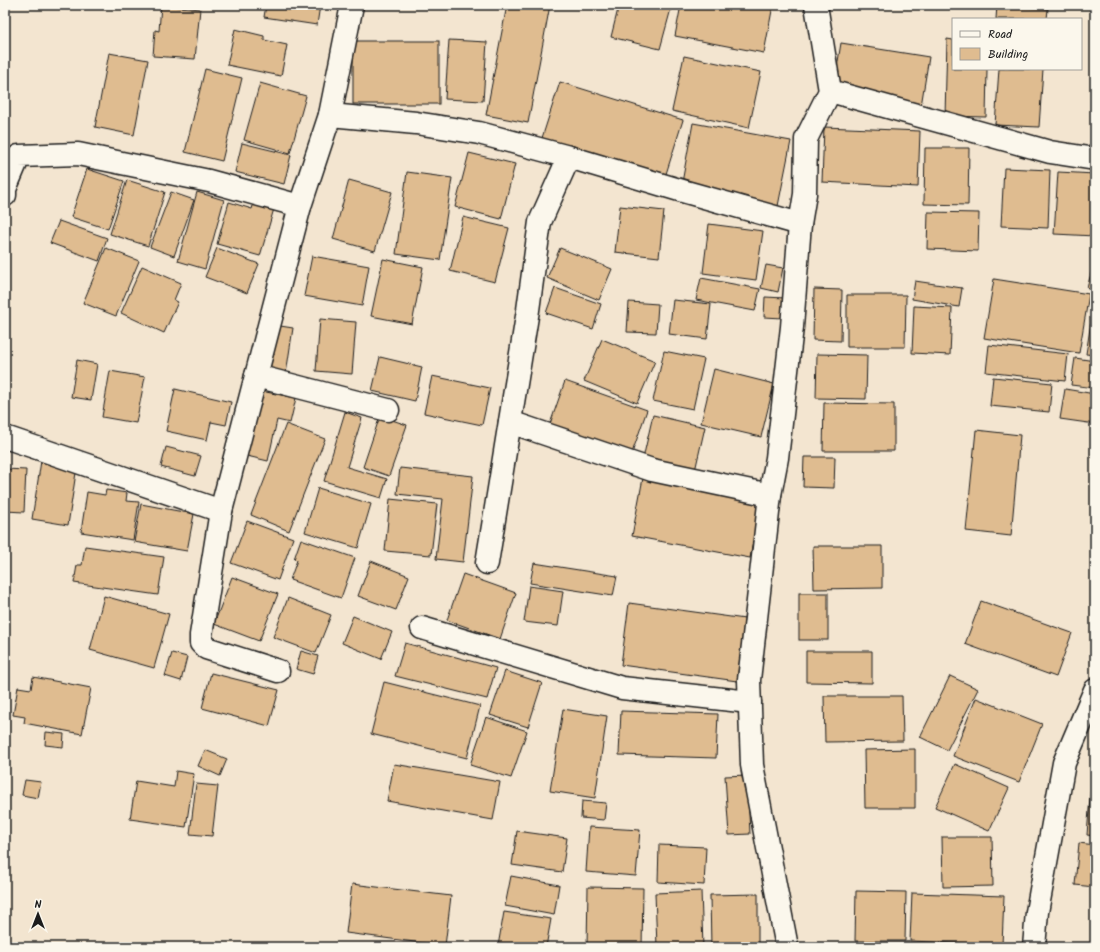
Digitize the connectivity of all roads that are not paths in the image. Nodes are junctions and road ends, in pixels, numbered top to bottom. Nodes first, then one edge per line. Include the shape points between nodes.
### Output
1 (352, 5) edge
2 (816, 5) edge
3 (830, 91) junction
4 (330, 115) junction
5 (569, 157) junction
6 (1095, 159) edge
7 (5, 195) edge
8 (300, 206) junction
9 (800, 224) junction
10 (256, 376) junction
11 (388, 410) dead end
12 (510, 422) junction
13 (5, 437) edge
14 (770, 495) junction
15 (221, 511) junction
16 (487, 563) dead end
17 (422, 628) dead end
18 (278, 671) dead end
19 (1095, 690) edge
20 (750, 702) junction
21 (788, 947) edge
22 (1034, 947) edge

1 - 4 street
2 - 3 street
3 - 6 street via 1050,152
3 - 9 street via 806,139 805,194
4 - 5 street via 416,123 479,133
4 - 8 street
5 - 9 street
5 - 12 street via 540,222
7 - 8 street via 5,189 19,156 78,154 209,181
8 - 10 street
9 - 14 street via 792,327 777,458
10 - 11 street
10 - 15 street
12 - 14 street via 652,470
12 - 16 street
13 - 15 street
14 - 20 street via 749,680
15 - 18 street via 200,643 206,648
17 - 20 street via 622,688
19 - 22 street via 1064,763 1037,912
20 - 21 street via 752,764

